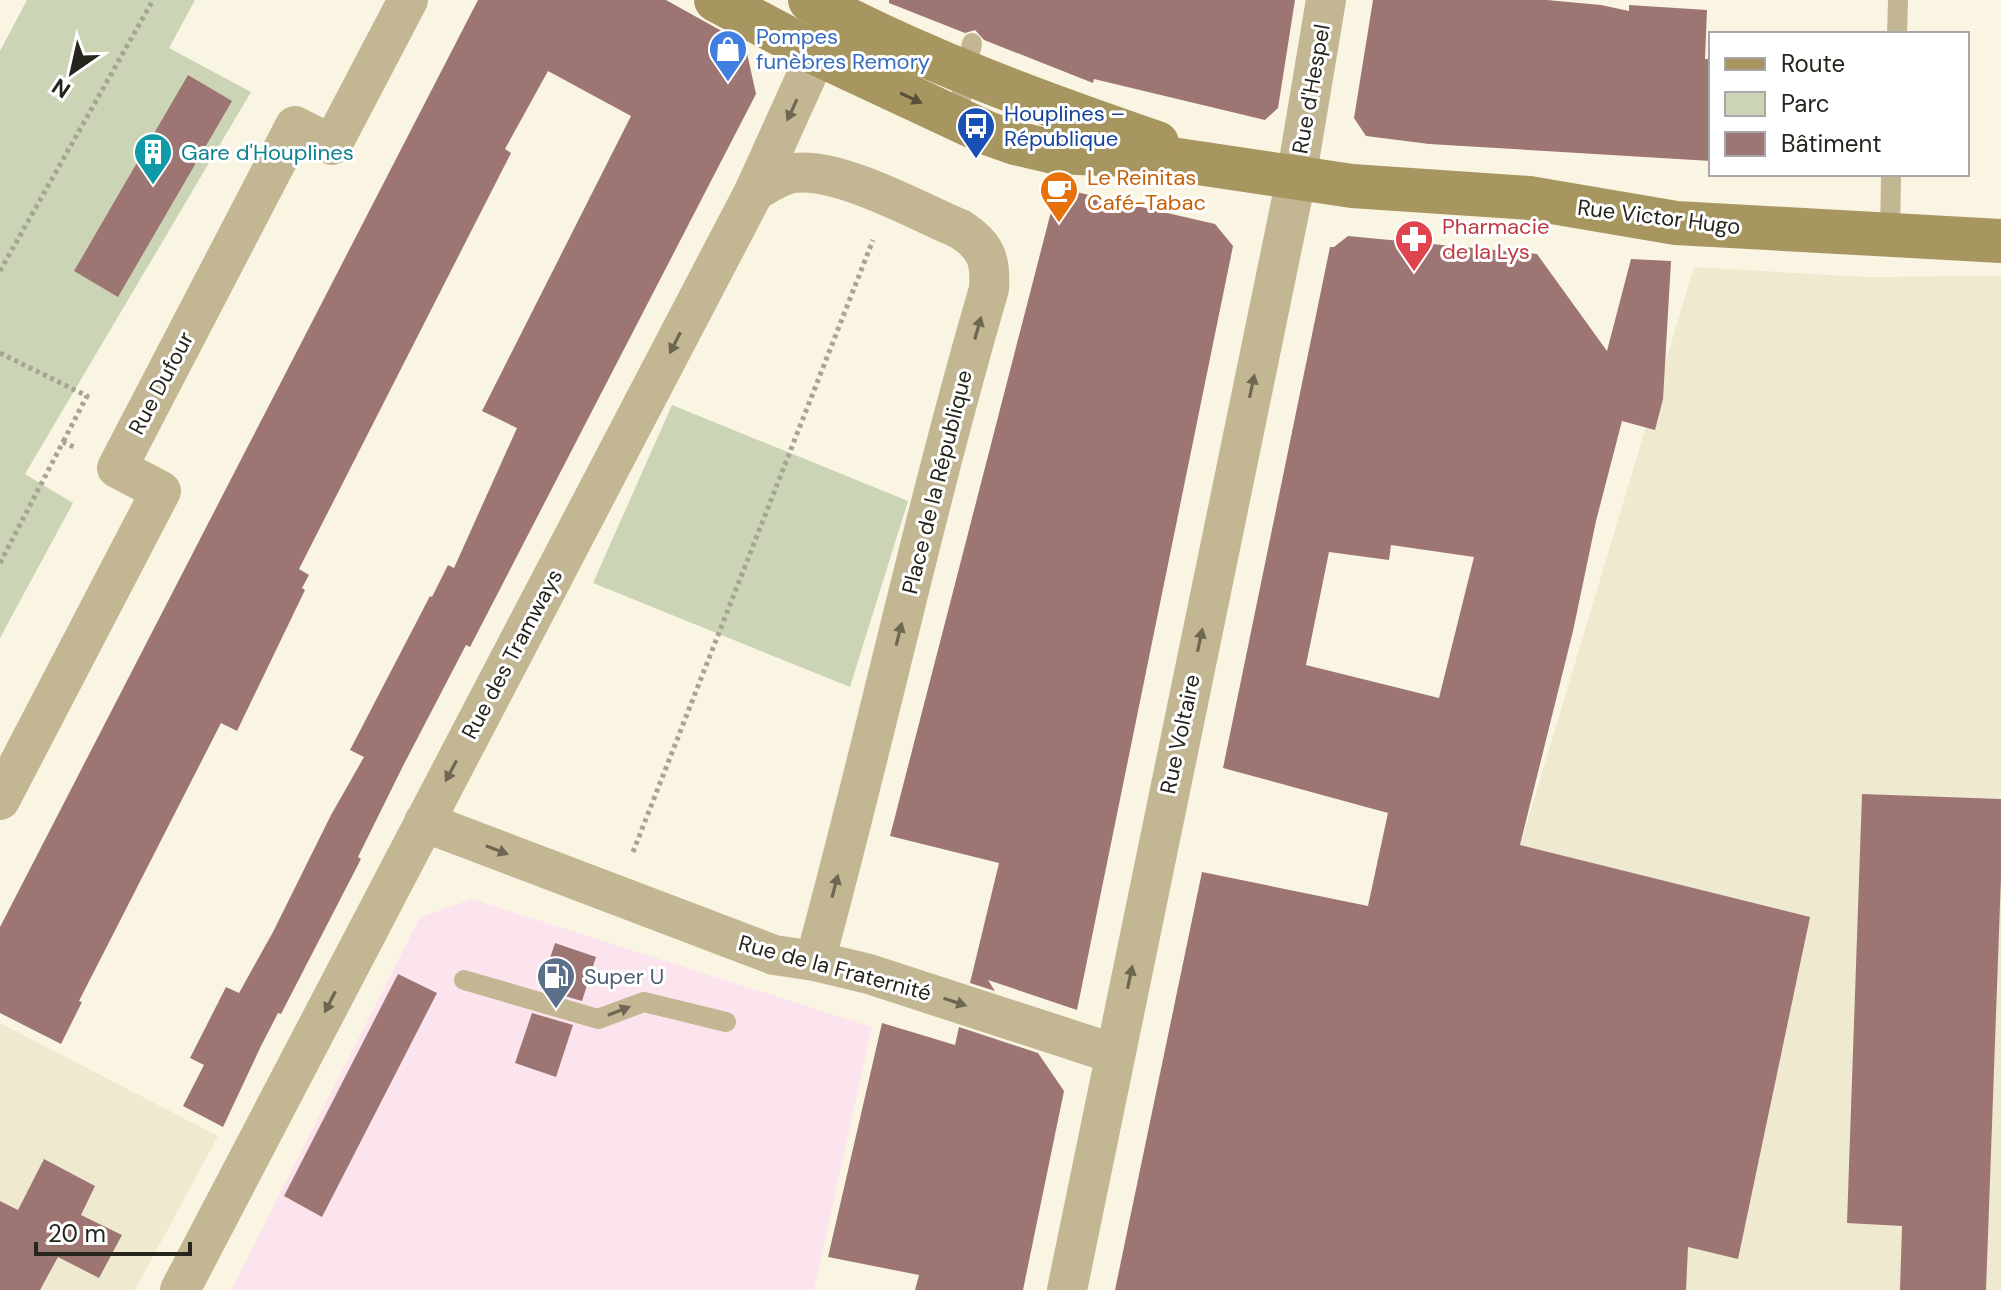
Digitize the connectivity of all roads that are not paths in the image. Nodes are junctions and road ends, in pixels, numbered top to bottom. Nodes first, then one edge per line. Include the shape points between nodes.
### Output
1 (408, 0) edge
2 (716, 0) edge
3 (1326, 0) edge
4 (1898, 0) edge
5 (822, 7) edge
6 (1897, 32) edge
7 (818, 54) junction
8 (969, 58) junction
9 (957, 119) junction
10 (1223, 166) junction
11 (1891, 176) dead end
12 (1296, 179) junction
13 (754, 192) junction
14 (1890, 234) junction
15 (2001, 241) edge
16 (0, 800) edge
17 (424, 822) junction
18 (815, 961) junction
19 (464, 980) dead end
20 (726, 1022) dead end
21 (1115, 1054) junction
22 (180, 1290) edge
23 (1067, 1290) edge

1 - 16 street, Rue Dufour via 332,145 295,126 117,468 161,491
2 - 7 main road, Rue Victor Hugo
3 - 12 street, Rue d'Hespel
4 - 6 lane
5 - 7 street, Rue des Tramways
5 - 8 main road, Rue Victor Hugo via 884,38
7 -> 9 main road, Rue Victor Hugo
7 -> 13 street, Rue des Tramways
8 - 9 lane
8 - 10 main road, Rue Victor Hugo
9 - 10 main road, Rue Victor Hugo via 1015,143 1054,152 1151,156
10 - 12 main road, Rue Victor Hugo
11 - 14 lane
12 - 14 main road, Rue Victor Hugo via 1529,198 1676,223
21 -> 12 street, Rue Voltaire
13 -> 17 street, Rue des Tramways
18 -> 13 street, Place de la République via 990,272 979,241 960,229 839,178 794,173
14 - 15 main road, Rue Victor Hugo
17 -> 18 street, Rue de la Fraternité via 774,955
17 -> 22 street, Rue des Tramways
18 -> 21 street, Rue de la Fraternité
19 -> 20 lane via 598,1019 644,1002
21 - 23 street, Rue Voltaire

